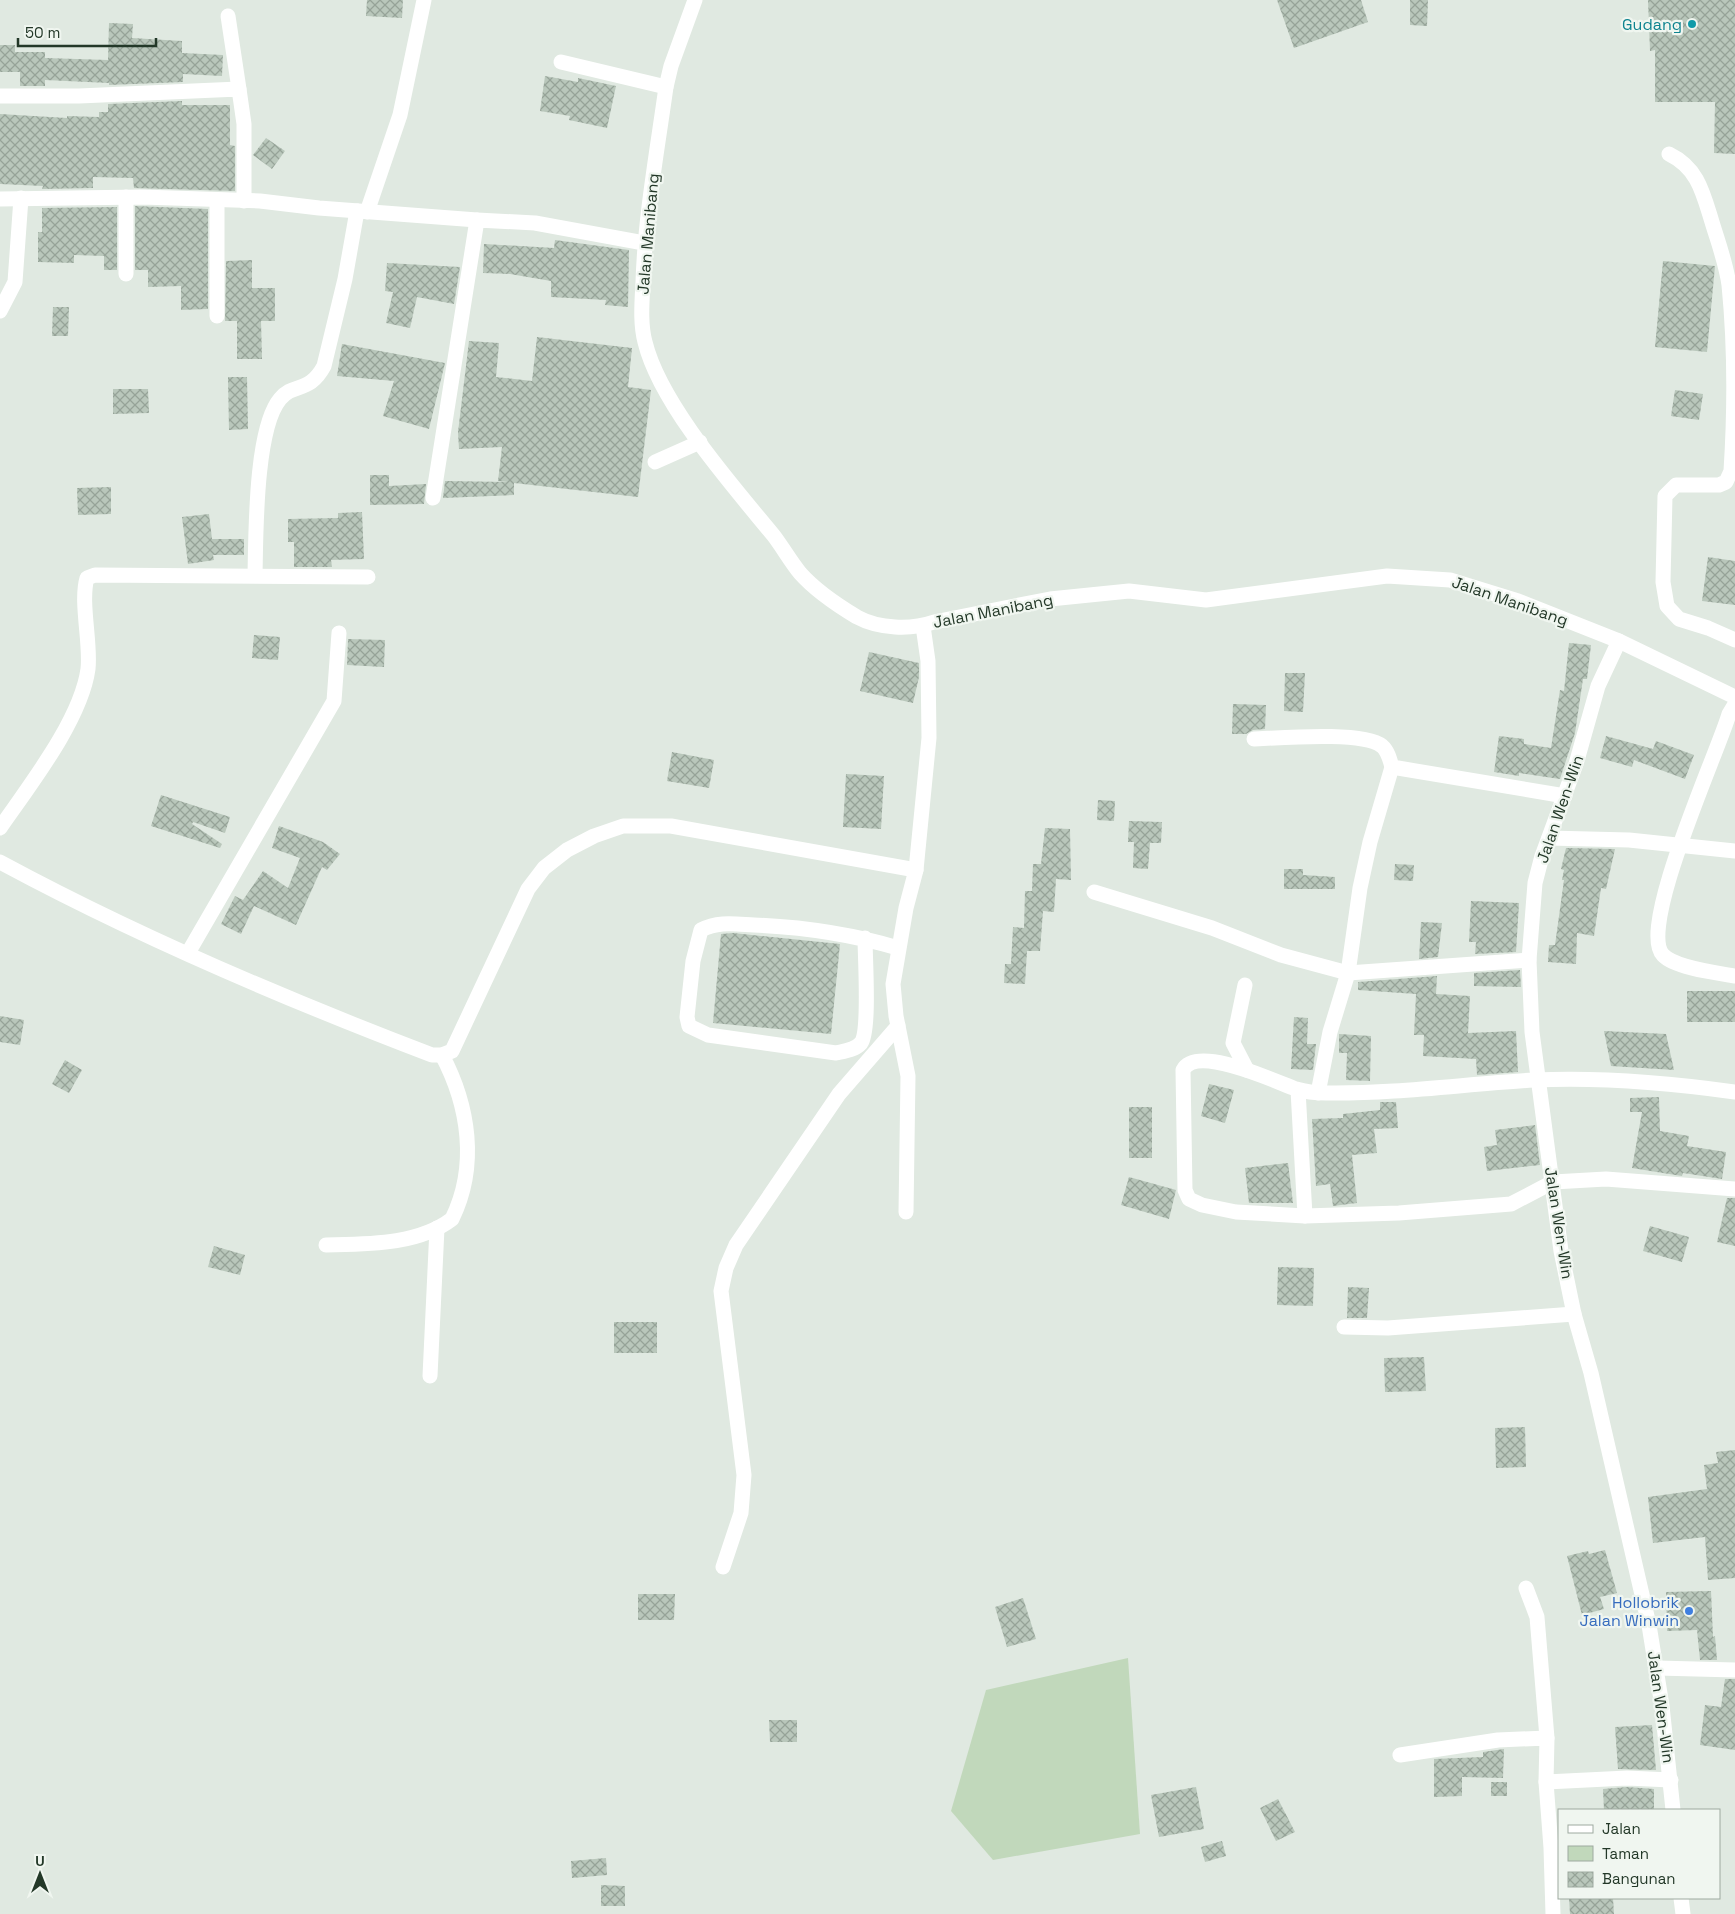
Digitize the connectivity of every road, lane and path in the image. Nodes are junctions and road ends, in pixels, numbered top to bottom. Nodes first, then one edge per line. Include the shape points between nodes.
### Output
1 (424, 0) edge
2 (695, 0) edge
3 (228, 16) dead end
4 (561, 62) dead end
5 (666, 87) junction
6 (239, 89) junction
7 (0, 96) edge
8 (1669, 154) dead end
9 (126, 197) junction
10 (21, 198) junction
11 (0, 199) edge
12 (218, 200) junction
13 (244, 200) junction
14 (362, 211) junction
15 (477, 220) junction
16 (644, 243) junction
17 (126, 274) dead end
18 (0, 311) edge
19 (217, 316) dead end
20 (700, 442) junction
21 (655, 462) dead end
22 (433, 498) dead end
23 (255, 575) junction
24 (368, 577) dead end
25 (923, 626) junction
26 (339, 633) dead end
27 (1735, 640) edge
28 (1619, 641) junction
29 (1735, 697) edge
30 (1735, 704) edge
31 (1254, 739) dead end
32 (1392, 767) junction
33 (1565, 796) junction
34 (0, 828) edge
35 (1549, 838) junction
36 (1680, 844) junction
37 (1735, 851) edge
38 (0, 862) edge
39 (916, 870) junction
40 (1094, 892) dead end
41 (865, 938) junction
42 (898, 948) junction
43 (188, 953) junction
44 (1530, 960) junction
45 (1348, 973) junction
46 (1735, 976) edge
47 (1245, 985) dead end
48 (898, 1026) junction
49 (442, 1056) junction
50 (1247, 1070) junction
51 (1538, 1080) junction
52 (1298, 1090) junction
53 (1735, 1092) edge
54 (1318, 1093) junction
55 (1553, 1182) junction
56 (1735, 1189) edge
57 (906, 1212) dead end
58 (1305, 1216) junction
59 (437, 1228) junction
60 (326, 1246) dead end
61 (1574, 1314) junction
62 (1344, 1327) dead end
63 (430, 1376) dead end
64 (722, 1567) dead end
65 (1526, 1588) dead end
66 (1657, 1668) junction
67 (1735, 1670) edge
68 (1547, 1738) junction
69 (1400, 1755) dead end
70 (1671, 1780) junction
71 (1546, 1782) junction
72 (1673, 1809) edge
73 (1681, 1899) edge
74 (1553, 1914) edge
75 (1683, 1914) edge

1 - 14 street via 400,115
2 - 5 street, Jalan Manibang
3 - 6 street
4 - 5 street
5 - 16 street, Jalan Manibang
6 - 7 street
6 - 13 street via 244,124
8 - 27 street via 1686,163 1697,180 1720,247 1729,282 1734,324 1735,381 1731,472 1726,482 1676,486 1665,496 1663,582 1667,606 1679,619
9 - 10 street
9 - 12 street
9 - 17 street
10 - 11 street
10 - 18 street via 15,282
12 - 13 street
12 - 19 street
13 - 14 street
14 - 15 street
14 - 23 street via 324,366 317,379 280,399 266,432 256,509
15 - 16 street via 535,223
15 - 22 street
16 - 20 street, Jalan Manibang via 644,341 651,363
20 - 21 street
20 - 25 street, Jalan Manibang via 800,573 816,588 858,618 884,627
23 - 24 street
23 - 34 street via 95,575 87,578 88,670 76,707 50,755
25 - 28 street, Jalan Manibang via 1060,598 1129,591 1206,600 1387,576 1450,580 1518,601
25 - 39 street via 928,661 929,738
26 - 43 street via 334,701
28 - 29 street, Jalan Manibang
28 - 33 street, Jalan Wen-Win via 1598,686
30 - 36 street
31 - 32 street via 1329,737 1370,741 1386,750
32 - 33 street
32 - 45 street via 1360,888
33 - 35 street, Jalan Wen-Win
35 - 36 street
35 - 44 street, Jalan Wen-Win via 1535,883
36 - 37 street
36 - 46 street via 1662,903 1657,941 1662,954 1672,962
38 - 43 street via 112,919
39 - 42 street
39 - 49 street via 671,826 623,826 594,836 567,850 544,868 528,889 452,1051
40 - 45 street via 1212,928 1281,955
41 - 41 street via 866,1022 862,1042 854,1049 836,1053 708,1035 689,1026 686,1017 693,961 701,930 714,924 797,927
41 - 42 street
42 - 48 street via 893,984
43 - 49 street via 312,1009
44 - 45 street
44 - 51 street, Jalan Wen-Win via 1532,1032
45 - 54 street via 1330,1032
47 - 50 street via 1232,1043
48 - 57 street via 908,1076
48 - 64 street via 839,1094 736,1246 726,1268 721,1291 744,1475 741,1513
49 - 59 street via 463,1104 468,1128 468,1153 457,1209 452,1219
50 - 52 street
50 - 58 street via 1201,1061 1186,1064 1183,1070 1185,1190 1196,1202 1236,1212
51 - 53 street via 1694,1086
51 - 54 street via 1397,1092
51 - 55 street, Jalan Wen-Win via 1544,1138
52 - 54 street
52 - 58 street
55 - 56 street via 1606,1179
55 - 58 street via 1511,1204
55 - 61 street, Jalan Wen-Win via 1561,1251
59 - 60 street via 421,1235 376,1244
59 - 63 street
61 - 62 street via 1388,1328
61 - 66 street, Jalan Wen-Win via 1617,1482
65 - 68 street via 1538,1616
66 - 67 street
66 - 70 street, Jalan Wen-Win
68 - 69 street via 1498,1740
68 - 71 street
70 - 71 street via 1617,1778
70 - 72 street, Jalan Wen-Win
71 - 74 street
73 - 75 street

